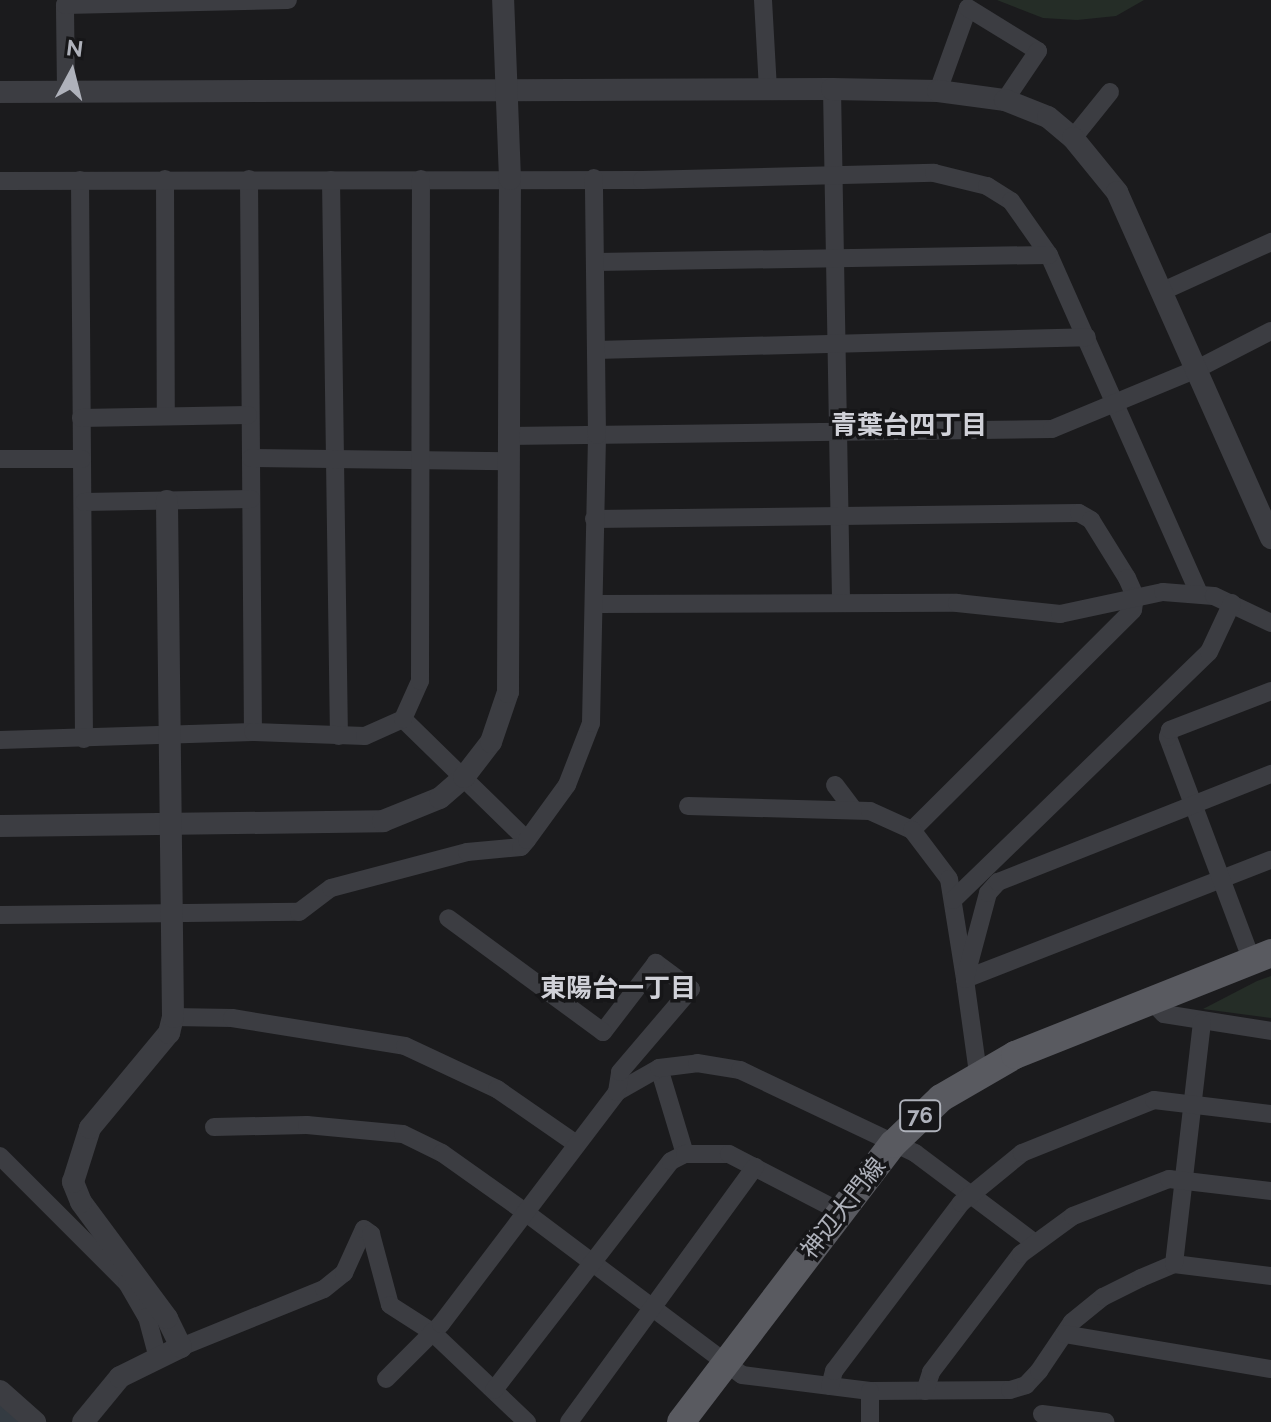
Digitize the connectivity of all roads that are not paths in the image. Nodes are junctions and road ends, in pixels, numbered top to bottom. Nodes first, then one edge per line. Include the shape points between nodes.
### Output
1 (288, 0) edge
2 (503, 0) edge
3 (763, 0) edge
4 (832, 89) junction
5 (66, 90) junction
6 (507, 90) junction
7 (768, 90) junction
8 (938, 91) junction
9 (0, 92) edge
10 (1110, 92) dead end
11 (1005, 100) junction
12 (1073, 138) junction
13 (834, 173) junction
14 (594, 178) junction
15 (165, 179) junction
16 (249, 179) junction
17 (421, 179) junction
18 (510, 179) junction
19 (80, 180) junction
20 (331, 180) junction
21 (0, 181) edge
22 (1271, 242) edge
23 (1049, 255) junction
24 (836, 258) junction
25 (596, 262) junction
26 (1163, 291) junction
27 (1087, 337) junction
28 (1269, 337) edge
29 (837, 342) junction
30 (596, 350) junction
31 (1197, 369) junction
32 (1117, 402) junction
33 (166, 415) junction
34 (248, 415) junction
35 (81, 418) junction
36 (838, 429) junction
37 (597, 435) junction
38 (507, 436) junction
39 (336, 457) junction
40 (421, 457) junction
41 (251, 458) junction
42 (0, 459) edge
43 (82, 459) junction
44 (507, 461) junction
45 (251, 499) junction
46 (167, 501) junction
47 (84, 502) junction
48 (839, 517) junction
49 (594, 519) junction
50 (1271, 538) edge
51 (1199, 594) junction
52 (1135, 596) junction
53 (841, 601) junction
54 (1232, 603) junction
55 (596, 604) junction
56 (1271, 623) edge
57 (1271, 691) edge
58 (403, 719) junction
59 (253, 732) junction
60 (169, 736) junction
61 (339, 736) junction
62 (84, 739) junction
63 (0, 740) edge
64 (1271, 774) edge
65 (464, 777) junction
66 (835, 785) dead end
67 (1190, 805) junction
68 (688, 806) dead end
69 (854, 810) junction
70 (170, 825) junction
71 (0, 826) edge
72 (912, 830) junction
73 (527, 840) junction
74 (1271, 860) edge
75 (1220, 880) junction
76 (953, 900) junction
77 (171, 912) junction
78 (0, 915) edge
79 (448, 918) dead end
80 (1261, 957) edge
81 (965, 979) junction
82 (1152, 1002) junction
83 (173, 1017) junction
84 (1202, 1023) junction
85 (1271, 1031) edge
86 (659, 1068) junction
87 (978, 1073) junction
88 (617, 1092) junction
89 (1193, 1105) junction
90 (1271, 1114) edge
91 (214, 1127) dead end
92 (575, 1143) junction
93 (893, 1144) junction
94 (685, 1154) junction
95 (0, 1156) edge
96 (755, 1167) junction
97 (1182, 1180) junction
98 (1271, 1191) edge
99 (969, 1195) junction
100 (839, 1211) junction
101 (525, 1212) junction
102 (1032, 1241) junction
103 (590, 1262) junction
104 (1174, 1264) junction
105 (1271, 1276) edge
106 (653, 1309) junction
107 (432, 1332) junction
108 (1064, 1334) junction
109 (181, 1347) junction
110 (158, 1358) junction
111 (724, 1362) junction
112 (1271, 1369) edge
113 (386, 1379) dead end
114 (1026, 1385) junction
115 (830, 1386) junction
116 (494, 1390) junction
117 (0, 1391) edge
118 (870, 1391) junction
119 (925, 1391) junction
120 (1042, 1418) edge
121 (35, 1422) edge
122 (83, 1422) edge
123 (527, 1422) edge
124 (569, 1422) edge
125 (681, 1422) edge
126 (870, 1422) edge
127 (1105, 1422) edge

1 - 5 street via 65,5
2 - 6 street
3 - 7 street
4 - 7 street
4 - 8 street
4 - 13 street
5 - 6 street
5 - 9 street
6 - 7 street
6 - 18 street
8 - 11 street
8 - 11 street via 968,8 1038,51
10 - 12 street
11 - 12 street via 1048,117
12 - 26 street via 1117,192
13 - 14 street
13 - 23 street via 934,173 987,186 1011,201
13 - 24 street
14 - 18 street
14 - 25 street
15 - 16 street
15 - 19 street
15 - 33 street
16 - 20 street
16 - 34 street
17 - 18 street
17 - 20 street
17 - 40 street
18 - 38 street
19 - 21 street
19 - 35 street
20 - 39 street
22 - 26 street
23 - 24 street
23 - 27 street
24 - 25 street
24 - 29 street
25 - 30 street
26 - 31 street
27 - 29 street
27 - 32 street
28 - 31 street
29 - 30 street
29 - 36 street
30 - 37 street
31 - 32 street
31 - 50 street
32 - 36 street via 1052,429
32 - 51 street
33 - 34 street
33 - 35 street
34 - 41 street
35 - 43 street
36 - 37 street
36 - 48 street
37 - 38 street
37 - 49 street
38 - 44 street
39 - 40 street
39 - 41 street
39 - 61 street
40 - 44 street
40 - 58 street via 420,681
41 - 45 street
42 - 43 street
43 - 47 street
44 - 65 street via 508,692 499,726
45 - 46 street
45 - 59 street
46 - 47 street
46 - 60 street
47 - 62 street
48 - 49 street
48 - 52 street via 1079,513 1091,520
48 - 53 street
49 - 55 street
51 - 52 street
51 - 54 street
52 - 53 street via 1060,614 957,603
52 - 72 street via 1133,610
53 - 55 street
54 - 56 street
54 - 76 street via 1209,652
55 - 73 street via 591,723 567,785
57 - 67 street via 1170,730
58 - 61 street via 365,736
58 - 65 street
59 - 60 street
59 - 61 street
60 - 62 street
60 - 70 street
62 - 63 street
64 - 67 street
65 - 70 street via 440,798 383,821
65 - 73 street
66 - 69 street
67 - 75 street
67 - 81 street via 998,882 988,893
68 - 69 street
69 - 72 street
70 - 71 street
70 - 77 street
72 - 76 street via 936,855
73 - 77 street via 521,847 467,852 331,888 299,912
74 - 75 street
75 - 80 street
75 - 81 street
76 - 81 street
77 - 78 street
77 - 83 street
79 - 88 street via 603,1032 656,963 691,989 620,1072
80 - 82 main road, 神辺大門線 / 76
81 - 87 street
82 - 84 street via 1164,1014
82 - 87 main road, 神辺大門線 / 76
83 - 92 street via 232,1018 405,1046 497,1089
83 - 109 street via 169,1033 90,1128 73,1182 81,1202 167,1318
84 - 85 street
84 - 89 street
86 - 88 street
86 - 93 street via 697,1063 740,1070
86 - 94 street
87 - 93 main road, 神辺大門線 / 76 via 941,1098
88 - 92 street
89 - 90 street
89 - 97 street
89 - 99 street via 1154,1100 1051,1137
91 - 101 street via 307,1125 403,1134 442,1153
92 - 101 street
93 - 99 street via 915,1153
93 - 100 main road, 神辺大門線 / 76
94 - 96 street via 729,1154
94 - 103 street via 660,1171
95 - 110 street via 127,1283 147,1317
96 - 100 street
96 - 106 street
97 - 98 street
97 - 102 street via 1162,1180 1088,1210
97 - 104 street
99 - 102 street
99 - 115 street via 834,1371
100 - 111 main road, 神辺大門線 / 76
101 - 103 street
101 - 107 street
102 - 119 street via 931,1372
103 - 106 street
103 - 116 street
104 - 105 street
104 - 108 street via 1103,1297
106 - 111 street
106 - 124 street
107 - 109 street via 390,1305 371,1234 364,1229 344,1273 324,1289
107 - 113 street
107 - 116 street
108 - 112 street
108 - 114 street
109 - 110 street
110 - 122 street via 120,1377
111 - 115 street via 742,1375
111 - 125 main road, 神辺大門線 / 76
114 - 119 street via 994,1392
114 - 120 street
115 - 118 street
116 - 123 street
117 - 121 street
118 - 119 street
118 - 126 street
120 - 127 street

